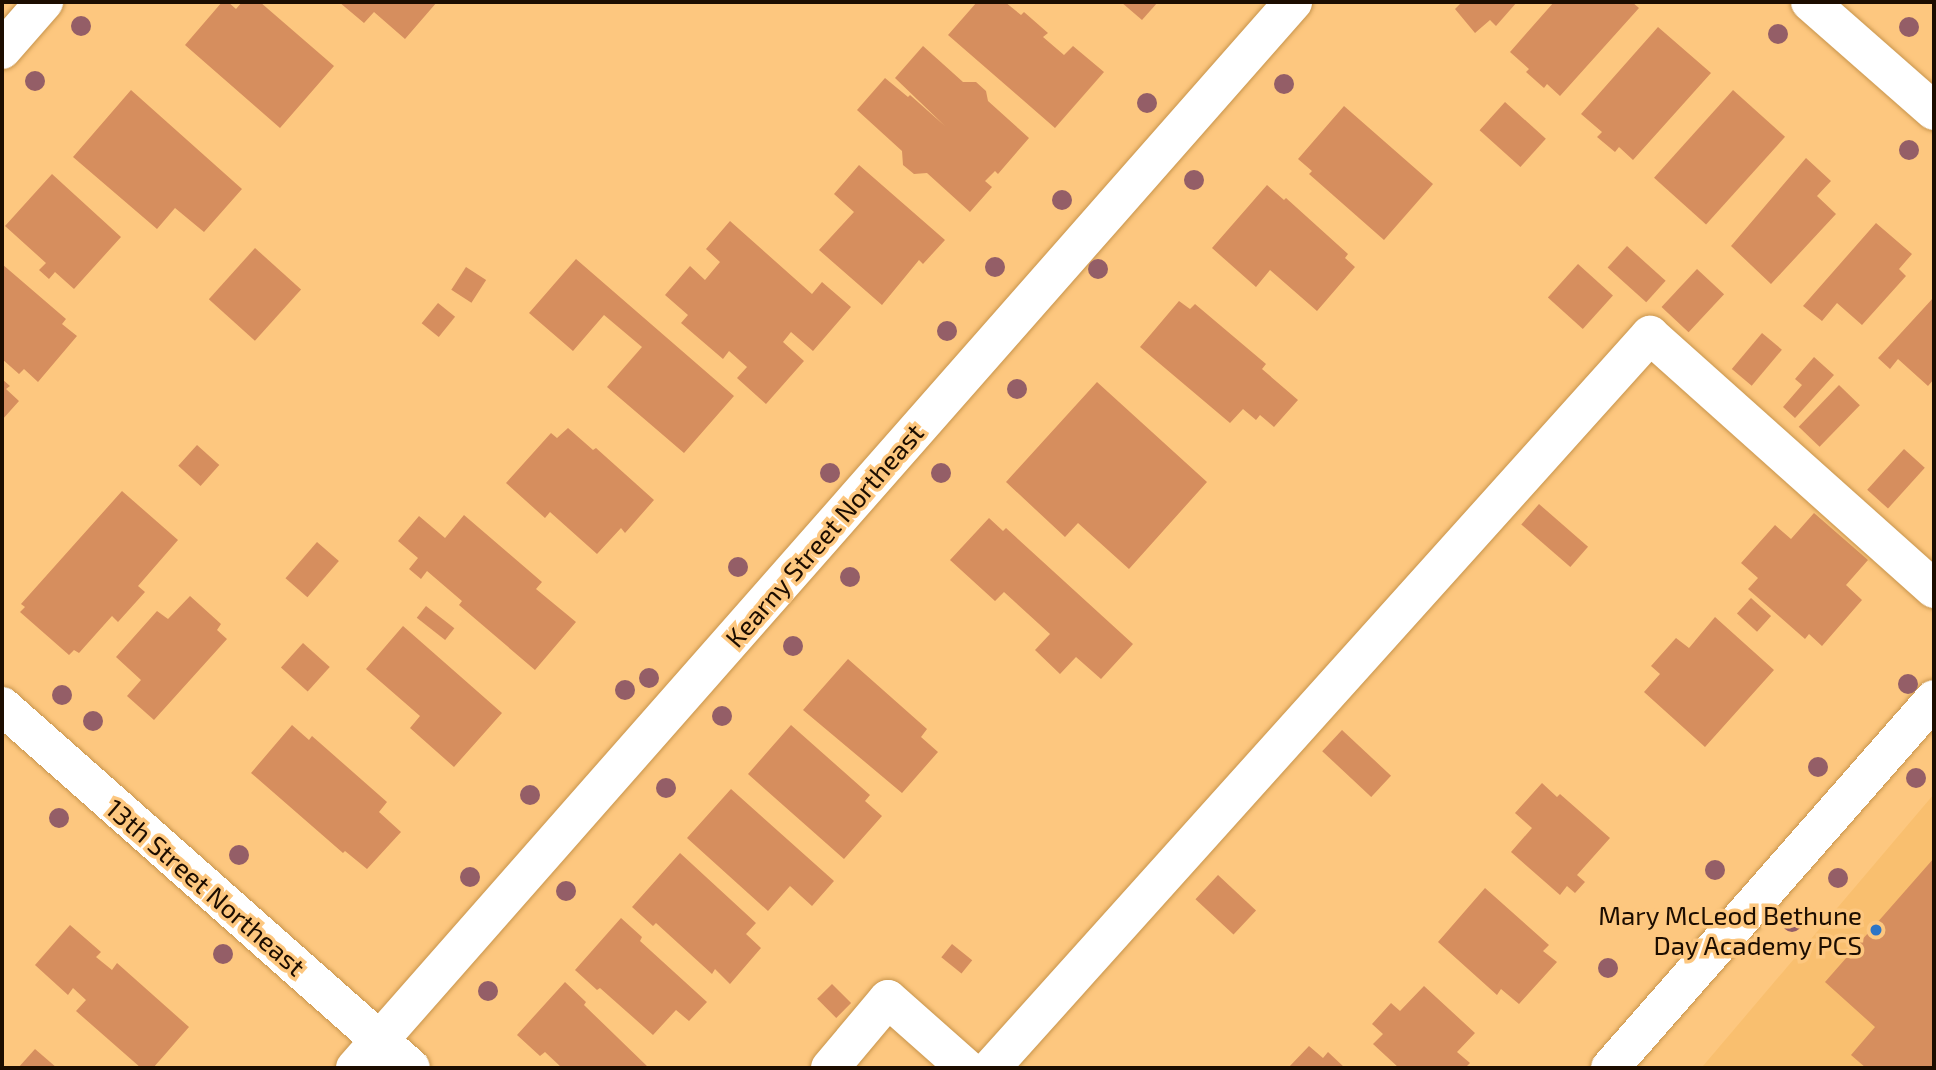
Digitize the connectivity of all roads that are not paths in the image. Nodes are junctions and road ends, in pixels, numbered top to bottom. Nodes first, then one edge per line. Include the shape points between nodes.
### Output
1 (44, 2) edge
2 (1293, 2) edge
3 (1811, 2) edge
4 (2, 50) edge
5 (1934, 111) edge
6 (1934, 589) edge
7 (1934, 699) edge
8 (2, 706) edge
9 (368, 1054) edge
10 (411, 1068) edge
11 (830, 1068) edge
12 (966, 1068) edge
13 (992, 1068) edge
14 (1609, 1068) edge

1 - 4 street
2 - 9 street, Kearny Street Northeast
3 - 5 street
6 - 13 street via 1650,335
7 - 14 street
8 - 9 street, 13th Street Northeast
9 - 10 street, 13th Street Northeast
11 - 12 street via 888,999

